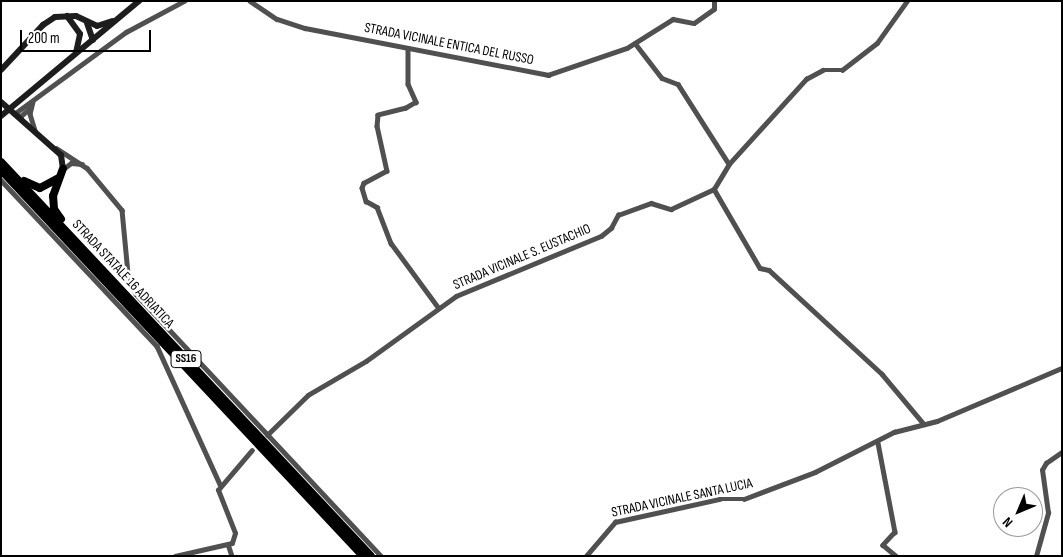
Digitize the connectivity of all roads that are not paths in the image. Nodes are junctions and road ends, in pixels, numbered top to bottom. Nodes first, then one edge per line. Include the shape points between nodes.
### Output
1 (139, 1) edge
2 (184, 1) edge
3 (250, 1) edge
4 (714, 1) edge
5 (907, 1) edge
6 (67, 16) junction
7 (120, 17) junction
8 (87, 23) junction
9 (80, 34) junction
10 (93, 40) junction
11 (635, 43) junction
12 (408, 48) junction
13 (76, 54) junction
14 (1, 70) edge
15 (1, 102) edge
16 (32, 104) junction
17 (14, 114) junction
18 (1, 116) edge
19 (36, 133) junction
20 (55, 147) junction
21 (1, 156) edge
22 (1, 162) edge
23 (82, 164) junction
24 (729, 164) junction
25 (1, 170) edge
26 (63, 170) junction
27 (59, 178) junction
28 (1, 180) edge
29 (714, 189) junction
30 (89, 256) junction
31 (438, 307) junction
32 (1062, 368) edge
33 (924, 424) junction
34 (267, 434) junction
35 (878, 443) junction
36 (252, 450) dead end
37 (1062, 452) edge
38 (220, 484) junction
39 (229, 547) junction
40 (204, 553) edge
41 (175, 556) edge
42 (232, 556) edge
43 (363, 556) edge
44 (371, 556) edge
45 (381, 556) edge
46 (586, 556) edge
47 (896, 556) edge
48 (1036, 556) edge

1 - 7 main road
2 - 16 street via 126,32
3 - 12 street, STRADA VICINALE ENTICA DEL RUSSO via 286,23
4 - 11 street, STRADA VICINALE ENTICA DEL RUSSO via 714,8 694,24 673,19
5 - 24 street via 882,39 842,70 811,74
6 - 8 main road via 76,16
6 - 9 main road
6 - 14 main road via 55,17 43,25
7 - 8 main road via 105,24
7 - 10 main road
8 - 10 main road
9 - 10 main road
9 - 13 main road
10 - 13 main road
11 - 12 street, STRADA VICINALE ENTICA DEL RUSSO via 548,75
11 - 24 street via 662,78 678,84
12 - 31 street via 408,84 416,102 378,115 377,126 388,171 364,183 362,188 366,201 377,207 391,243
13 - 18 main road
15 - 17 main road
16 - 17 street
16 - 19 street via 31,118
17 - 19 main road
19 - 20 main road
20 - 23 street
20 - 26 main road via 61,155
21 - 27 highway via 33,187 45,187
22 - 30 highway, STRADA STATALE 16 ADRIATICA / SS16
23 - 26 street via 70,163
23 - 34 street via 122,210 128,273 136,294
24 - 29 street
25 - 43 highway, STRADA STATALE 16 ADRIATICA / SS16
26 - 27 highway
27 - 30 highway via 53,196 54,209
28 - 38 street via 156,346
29 - 31 street, STRADA VICINALE S. EUSTACHIO via 671,209 651,203 618,215 611,228 601,236 474,287
29 - 33 street via 760,268 769,270 882,374
30 - 44 highway, STRADA STATALE 16 ADRIATICA / SS16
31 - 34 street, STRADA VICINALE S. EUSTACHIO via 366,361 308,396
32 - 33 street, STRADA VICINALE SANTA LUCIA via 990,401
33 - 35 street, STRADA VICINALE SANTA LUCIA via 894,432
34 - 45 street
35 - 46 street, STRADA VICINALE SANTA LUCIA via 744,499 720,499 614,522
35 - 47 street via 895,532 883,545
36 - 38 street
37 - 48 street via 1046,463 1042,470 1048,513
38 - 39 street via 219,498 234,533
39 - 40 street
39 - 42 street
40 - 41 street

